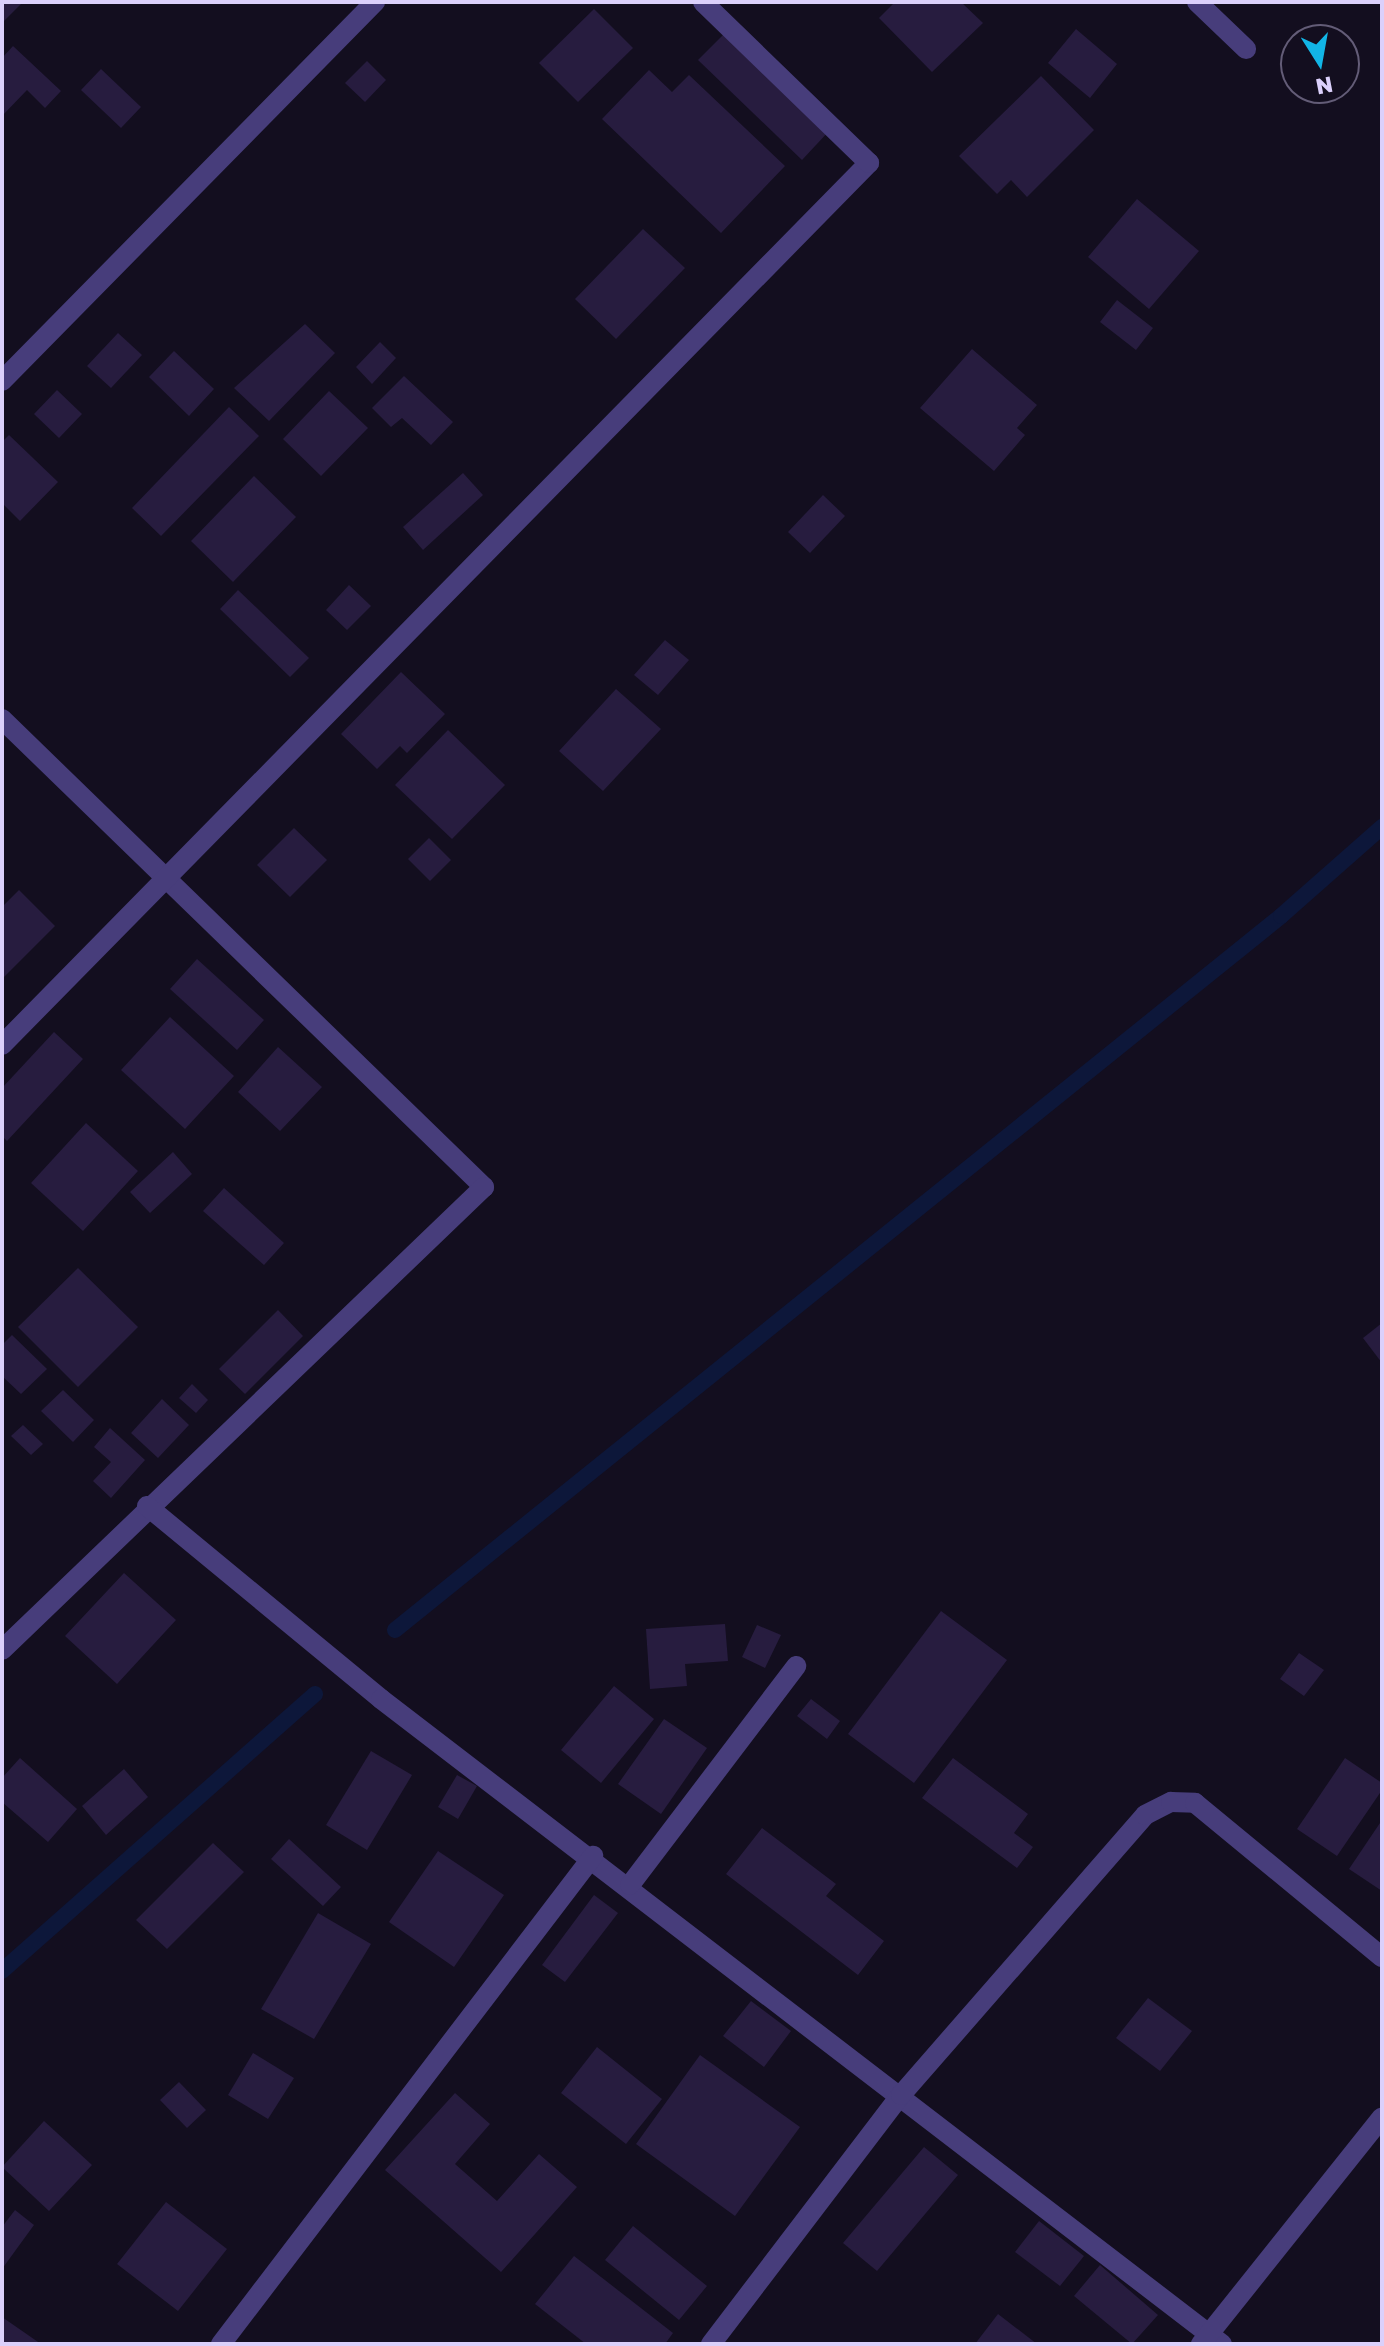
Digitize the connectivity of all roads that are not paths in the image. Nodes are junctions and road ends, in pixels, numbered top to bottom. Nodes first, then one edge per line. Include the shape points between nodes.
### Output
1 (375, 2) edge
2 (703, 2) edge
3 (1197, 2) edge
4 (1246, 49) dead end
5 (2, 381) edge
6 (2, 719) edge
7 (166, 878) junction
8 (2, 1045) edge
9 (147, 1506) junction
10 (2, 1650) edge
11 (796, 1666) dead end
12 (593, 1856) junction
13 (630, 1885) junction
14 (1382, 1957) edge
15 (901, 2095) junction
16 (1382, 2117) edge
17 (1210, 2341) edge
18 (221, 2344) edge
19 (711, 2344) edge

1 - 5 street
2 - 7 street via 869,163
3 - 4 street
6 - 7 street
7 - 8 street
7 - 9 street via 484,1187
9 - 10 street
9 - 12 street via 381,1699
11 - 13 street
12 - 13 street
12 - 18 street
13 - 15 street
14 - 15 street via 1195,1803 1171,1802 1145,1815
15 - 17 street
15 - 19 street
16 - 17 street

